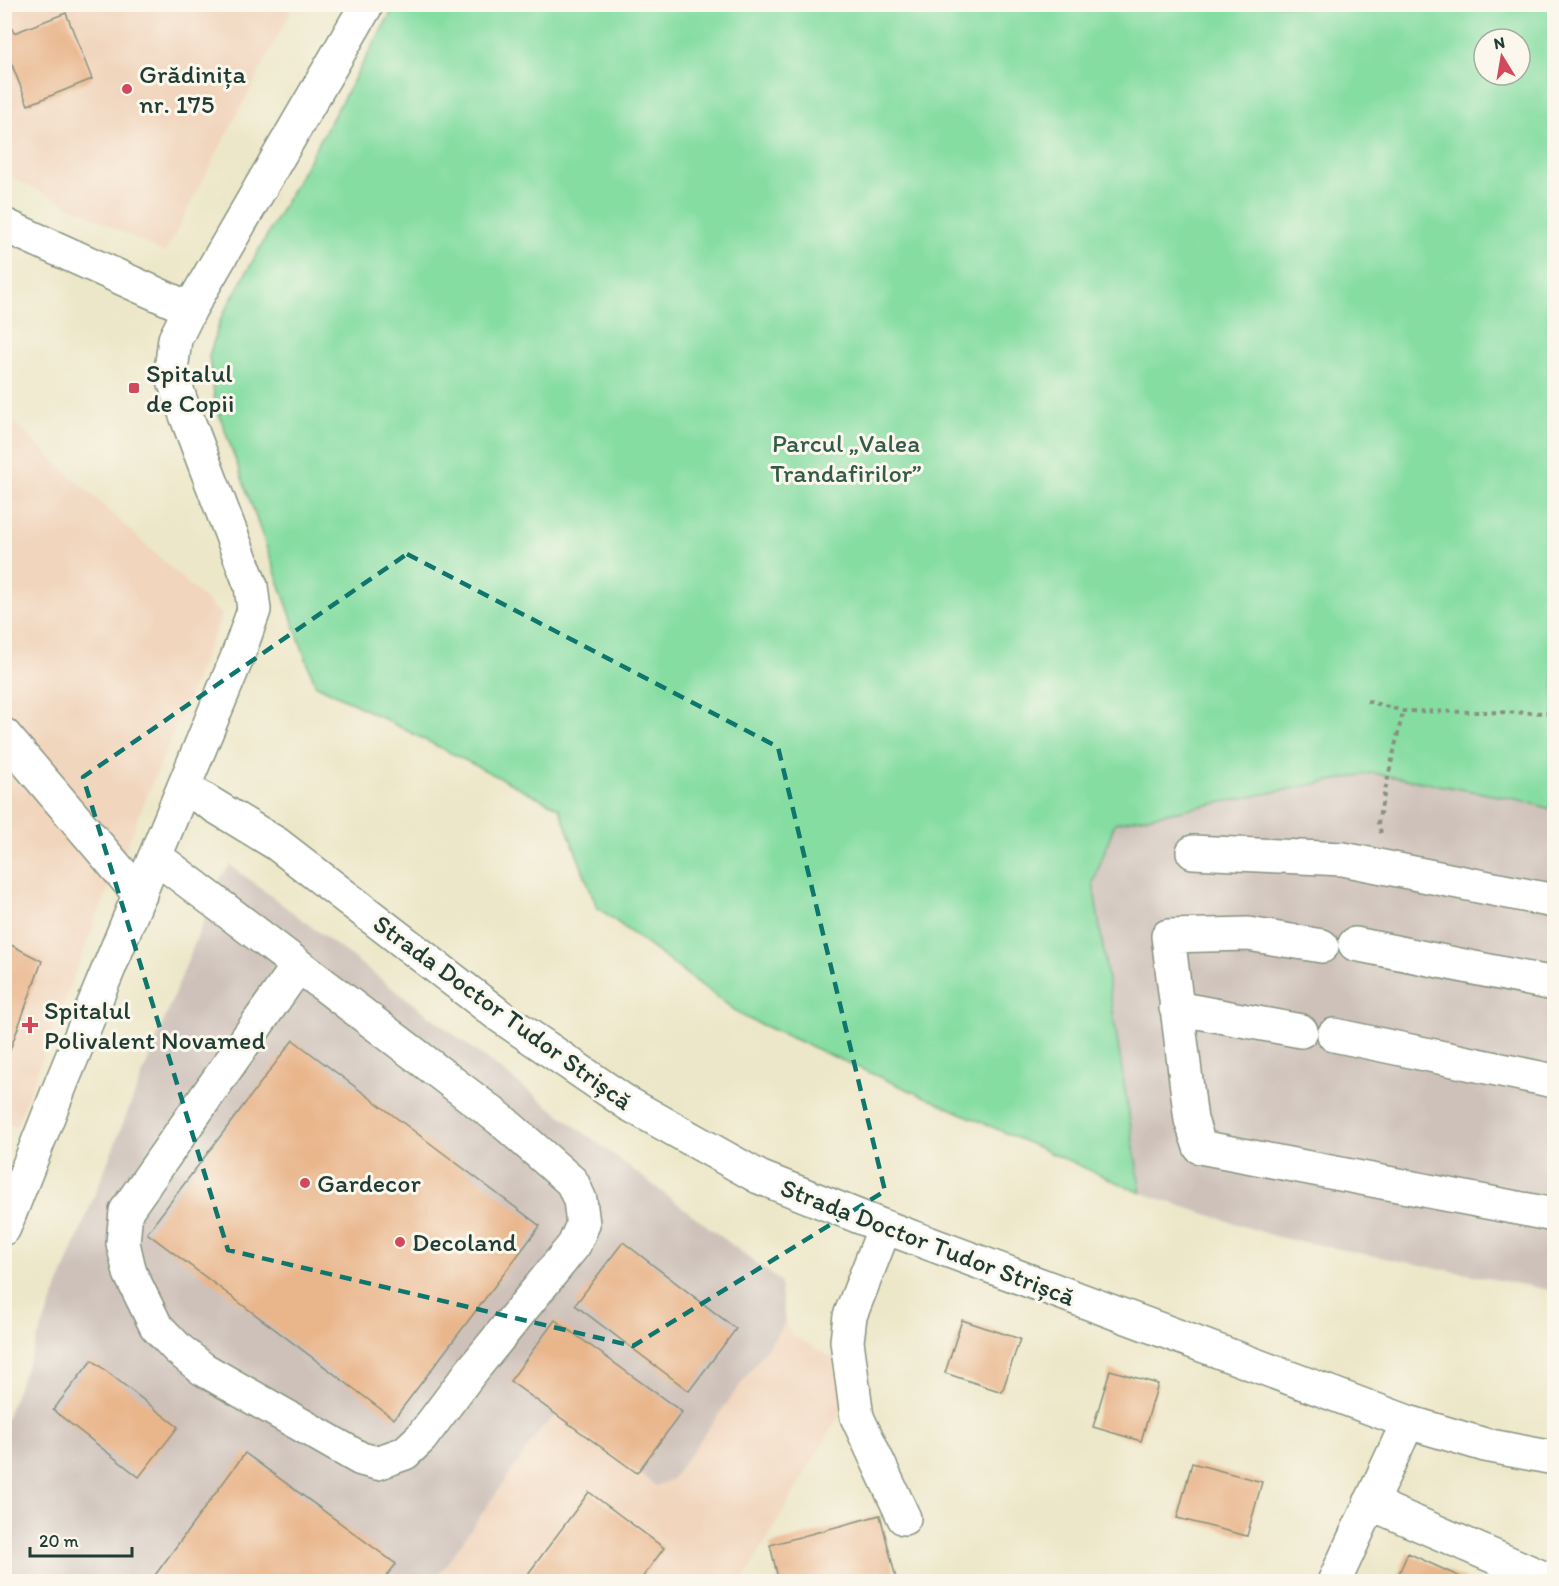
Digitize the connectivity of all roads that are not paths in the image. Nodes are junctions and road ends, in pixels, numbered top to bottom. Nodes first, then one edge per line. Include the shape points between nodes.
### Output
1 (367, 4) edge
2 (4, 225) edge
3 (190, 309) junction
4 (4, 735) edge
5 (185, 788) junction
6 (1192, 852) dead end
7 (156, 857) junction
8 (140, 895) junction
9 (1554, 901) edge
10 (1355, 944) dead end
11 (1322, 946) dead end
12 (298, 966) junction
13 (1554, 984) edge
14 (1176, 1008) junction
15 (1301, 1031) dead end
16 (1334, 1035) dead end
17 (1554, 1081) edge
18 (1554, 1215) edge
19 (885, 1227) junction
20 (4, 1228) edge
21 (1408, 1422) junction
22 (1554, 1458) edge
23 (1370, 1503) junction
24 (904, 1518) dead end
25 (1334, 1581) edge
26 (1543, 1581) edge

1 - 3 street
2 - 3 street
3 - 5 street via 175,339 171,371 251,586 254,610
4 - 8 street
5 - 7 street
5 - 19 street, Strada Doctor Tudor Strișcă via 277,844 500,1016 627,1103 759,1177
6 - 9 street via 1343,860
7 - 8 street
7 - 12 street
8 - 20 street
10 - 13 street
11 - 14 street via 1248,934 1168,936
12 - 12 street via 500,1119 572,1182 580,1200 583,1224 574,1245 421,1438 405,1453 377,1463 361,1460 203,1369 178,1349 156,1326 130,1273 123,1243 126,1210
14 - 15 street
14 - 18 street via 1191,1120 1200,1147
16 - 17 street
19 - 21 street, Strada Doctor Tudor Strișcă
19 - 24 street via 850,1316 847,1341 856,1417
21 - 22 street, Strada Doctor Tudor Strișcă via 1485,1445
21 - 23 street
23 - 25 street
23 - 26 street

